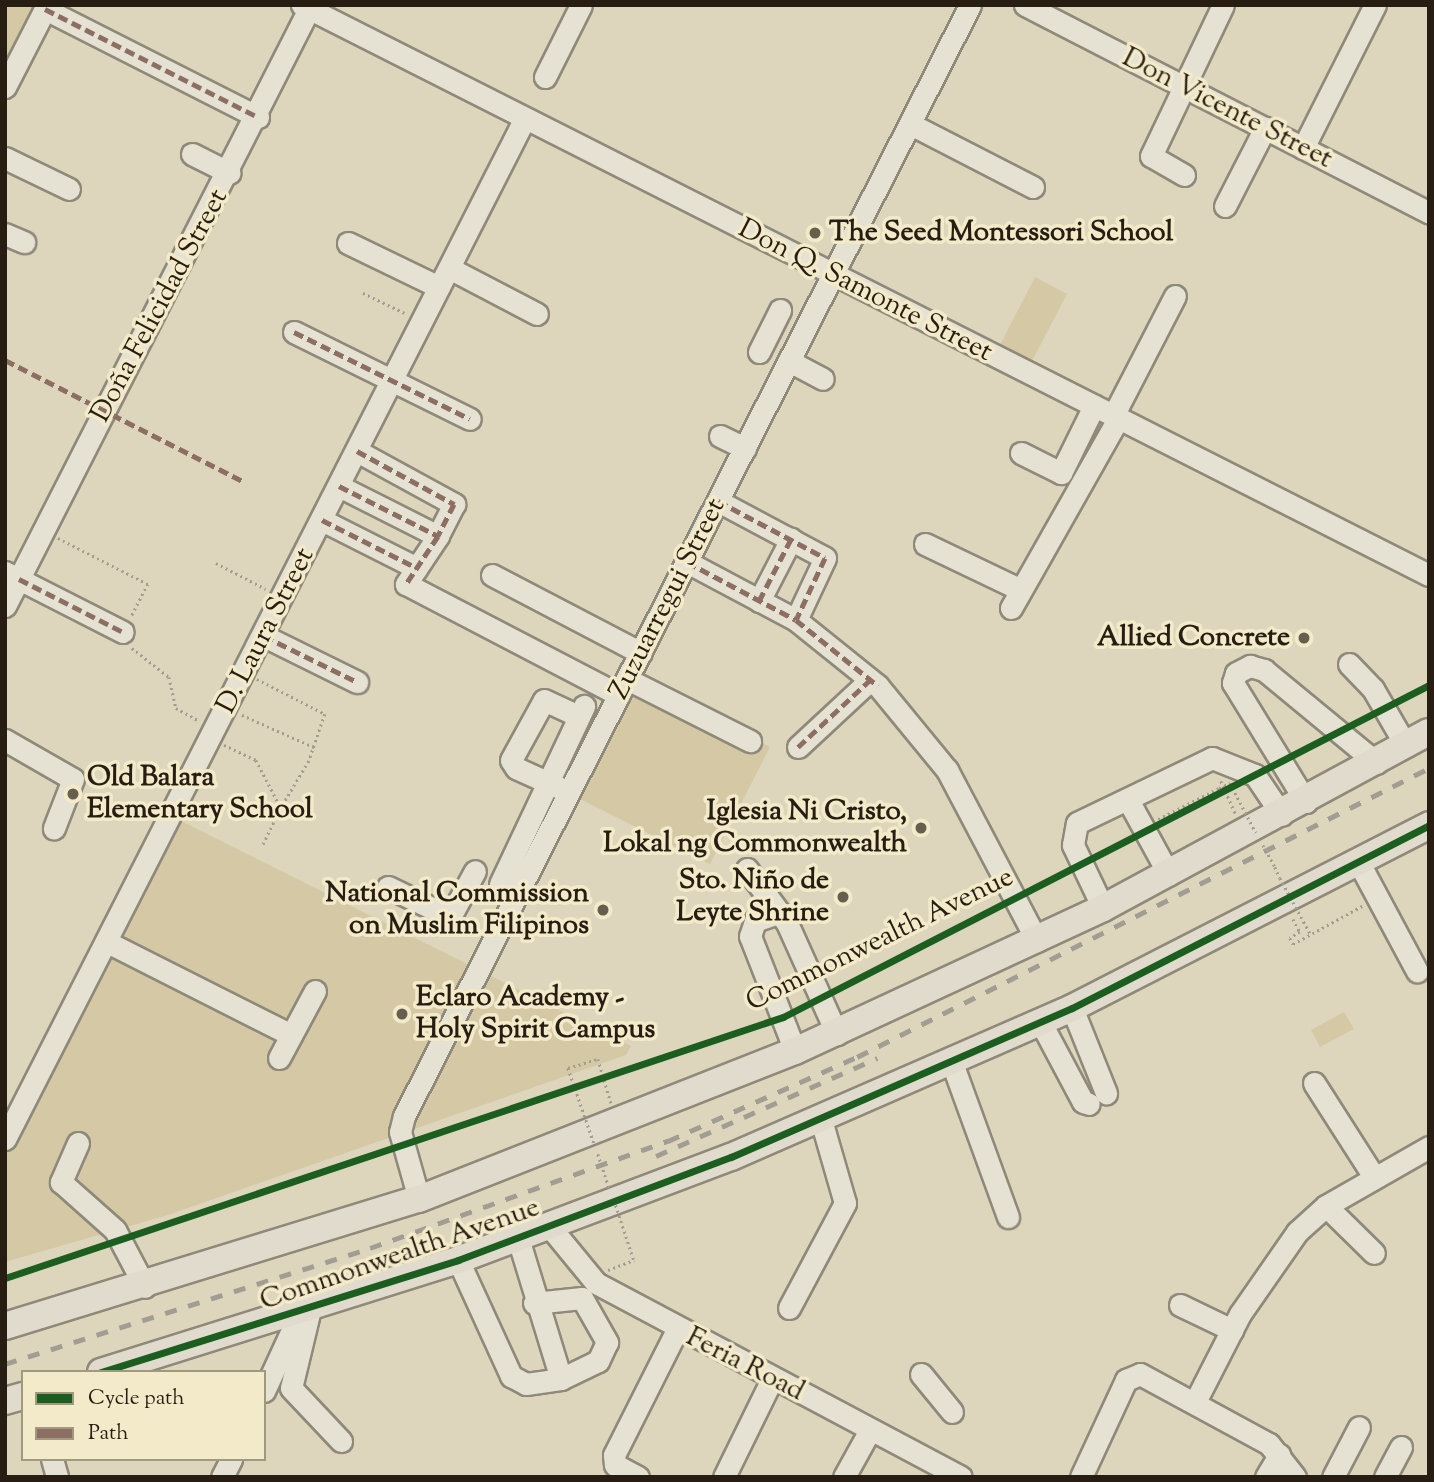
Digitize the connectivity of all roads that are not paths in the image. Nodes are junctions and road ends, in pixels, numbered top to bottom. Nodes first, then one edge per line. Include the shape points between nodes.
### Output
1 (581, 5) edge
2 (970, 5) edge
3 (1025, 5) edge
4 (1223, 5) edge
5 (1375, 5) edge
6 (308, 6) edge
7 (46, 7) edge
8 (545, 77) dead end
9 (1183, 86) junction
10 (5, 87) edge
11 (258, 117) junction
12 (524, 120) junction
13 (1265, 128) junction
14 (920, 129) dead end
15 (1303, 148) junction
16 (192, 154) dead end
17 (5, 158) edge
18 (230, 173) junction
19 (1184, 175) dead end
20 (1033, 187) dead end
21 (69, 189) dead end
22 (1225, 206) dead end
23 (1426, 206) edge
24 (348, 243) dead end
25 (833, 275) junction
26 (444, 278) junction
27 (1175, 296) dead end
28 (780, 310) dead end
29 (537, 314) dead end
30 (294, 332) dead end
31 (759, 352) dead end
32 (789, 361) junction
33 (823, 379) dead end
34 (393, 380) junction
35 (1108, 414) junction
36 (470, 419) dead end
37 (720, 436) dead end
38 (745, 448) junction
39 (357, 452) junction
40 (1021, 453) dead end
41 (339, 486) junction
42 (718, 501) junction
43 (322, 520) junction
44 (438, 536) junction
45 (791, 539) junction
46 (925, 544) dead end
47 (687, 562) junction
48 (12, 575) edge
49 (492, 575) dead end
50 (1429, 575) edge
51 (411, 576) junction
52 (759, 601) junction
53 (5, 606) edge
54 (796, 620) junction
55 (123, 632) road end
56 (264, 636) junction
57 (640, 653) junction
58 (1349, 664) dead end
59 (357, 682) dead end
60 (874, 682) junction
61 (623, 687) junction
62 (1429, 732) edge
63 (5, 740) edge
64 (750, 741) dead end
65 (1406, 746) junction
66 (798, 747) dead end
67 (1377, 763) junction
68 (548, 782) junction
69 (569, 793) junction
70 (1128, 800) junction
71 (1306, 802) junction
72 (1282, 815) junction
73 (1429, 825) edge
74 (54, 828) dead end
75 (1359, 863) junction
76 (747, 869) dead end
77 (475, 871) dead end
78 (1169, 875) junction
79 (500, 884) dead end
80 (388, 887) dead end
81 (1103, 908) junction
82 (775, 914) junction
83 (1037, 941) junction
84 (109, 943) junction
85 (1417, 971) dead end
86 (315, 991) dead end
87 (1072, 1008) junction
88 (1041, 1023) junction
89 (837, 1034) junction
90 (291, 1035) junction
91 (795, 1051) junction
92 (279, 1058) dead end
93 (952, 1063) junction
94 (1314, 1083) dead end
95 (821, 1120) junction
96 (5, 1139) edge
97 (78, 1143) dead end
98 (1429, 1147) edge
99 (1374, 1177) junction
100 (419, 1199) junction
101 (1326, 1206) junction
102 (1009, 1217) dead end
103 (550, 1227) junction
104 (518, 1238) junction
105 (1374, 1253) dead end
106 (457, 1260) junction
107 (145, 1287) junction
108 (534, 1303) junction
109 (1180, 1305) dead end
110 (789, 1308) dead end
111 (305, 1311) junction
112 (5, 1326) edge
113 (677, 1330) junction
114 (1232, 1330) junction
115 (108, 1370) edge
116 (921, 1374) dead end
117 (561, 1379) junction
118 (772, 1379) junction
119 (266, 1387) edge
120 (1196, 1400) junction
121 (952, 1412) dead end
122 (1359, 1427) dead end
123 (870, 1430) junction
124 (341, 1441) dead end
125 (1401, 1447) dead end
126 (1279, 1455) junction
127 (230, 1461) edge
128 (1091, 1474) edge
129 (222, 1477) edge
130 (638, 1477) edge
131 (724, 1477) edge
132 (844, 1477) edge
133 (961, 1477) edge
134 (1266, 1477) edge
135 (1295, 1477) edge
136 (1333, 1477) edge
137 (1385, 1477) edge

1 - 8 street
2 - 25 street, Zuzuarregui Street
3 - 9 street, Don Vicente Street
4 - 9 street
5 - 15 street
6 - 11 street, Doña Felicidad Street
6 - 12 street, Don Q. Samonte Street
7 - 10 street
7 - 11 street
9 - 13 street, Don Vicente Street
9 - 19 street via 1151,156
11 - 18 street, Doña Felicidad Street
12 - 25 street, Don Q. Samonte Street
12 - 26 street, D. Laura Street
13 - 15 street, Don Vicente Street
13 - 22 street
14 - 20 street
15 - 23 street, Don Vicente Street
16 - 18 street
17 - 21 street
18 - 48 street, Doña Felicidad Street via 43,530
24 - 26 street
25 - 32 street, Zuzuarregui Street
25 - 35 street, Don Q. Samonte Street
26 - 29 street
26 - 34 street, D. Laura Street
27 - 35 street
28 - 31 street
30 - 34 street
32 - 33 street
32 - 38 street, Zuzuarregui Street
34 - 36 street
34 - 39 street, D. Laura Street
35 - 40 street via 1061,473
35 - 46 street via 1016,599
35 - 50 street, Don Q. Samonte Street
37 - 38 street
38 - 42 street, Zuzuarregui Street
39 - 41 street, D. Laura Street
39 - 44 street via 454,504
41 - 43 street, D. Laura Street
41 - 44 street
42 - 45 street
42 - 47 street, Zuzuarregui Street
43 - 51 street
43 - 56 street, D. Laura Street
44 - 51 street
45 - 52 street
45 - 54 street via 825,558
47 - 52 street
47 - 57 street, Zuzuarregui Street
48 - 53 street, Doña Felicidad Street
48 - 55 street
49 - 57 street
51 - 61 street
52 - 54 street
54 - 60 street
56 - 59 street
56 - 84 street, D. Laura Street
57 - 61 street, Zuzuarregui Street
58 - 65 street via 1373,689
60 - 66 street
60 - 83 street via 947,769
61 - 64 street
61 - 69 street, Zuzuarregui Street
62 - 65 main road, Commonwealth Avenue
63 - 74 street via 73,779
65 - 67 main road, Commonwealth Avenue
67 - 71 main road, Commonwealth Avenue
67 - 71 street via 1264,670 1250,666 1236,673 1233,683
68 - 68 street via 516,768 511,760 544,700 581,711
68 - 69 street
68 - 79 street
69 - 100 street, Zuzuarregui Street via 401,1124
70 - 72 street via 1212,758 1255,775
70 - 78 street
70 - 81 street via 1077,823 1071,833
71 - 72 main road, Commonwealth Avenue
72 - 78 main road, Commonwealth Avenue via 1255,837
73 - 75 main road, Commonwealth Avenue
75 - 85 street
75 - 87 main road, Commonwealth Avenue
76 - 82 street
77 - 80 street via 450,917
78 - 81 main road, Commonwealth Avenue
81 - 83 main road, Commonwealth Avenue
82 - 89 street via 787,923
82 - 91 street via 755,921 750,936
83 - 89 main road, Commonwealth Avenue
84 - 90 street
84 - 96 street, D. Laura Street
86 - 90 street
87 - 88 main road, Commonwealth Avenue
87 - 88 street via 1098,1098 1083,1102
88 - 93 main road, Commonwealth Avenue
89 - 91 main road, Commonwealth Avenue
90 - 92 street
91 - 100 main road, Commonwealth Avenue
93 - 95 main road, Commonwealth Avenue
93 - 102 street
94 - 99 street
95 - 103 main road, Commonwealth Avenue
95 - 110 street via 845,1203
97 - 107 street via 61,1182 115,1230
98 - 99 street
99 - 101 street
100 - 107 main road, Commonwealth Avenue
101 - 105 street
101 - 114 street via 1271,1264
103 - 104 main road, Commonwealth Avenue
103 - 113 street, Feria Road via 596,1283
104 - 106 main road, Commonwealth Avenue
104 - 108 street
106 - 111 main road, Commonwealth Avenue
106 - 117 street via 511,1376 526,1384
107 - 112 main road, Commonwealth Avenue
108 - 117 street
108 - 117 street via 582,1298 607,1342 598,1361
109 - 114 street
111 - 115 main road, Commonwealth Avenue
111 - 119 street
111 - 124 street via 291,1388
113 - 118 street, Feria Road
113 - 130 street via 614,1455 615,1465
114 - 120 street
116 - 121 street
118 - 123 street, Feria Road
118 - 131 street
120 - 126 street
120 - 128 street via 1131,1375
122 - 136 street
123 - 132 street
123 - 133 street, Feria Road
125 - 137 street
126 - 134 street
126 - 135 street
127 - 129 street

